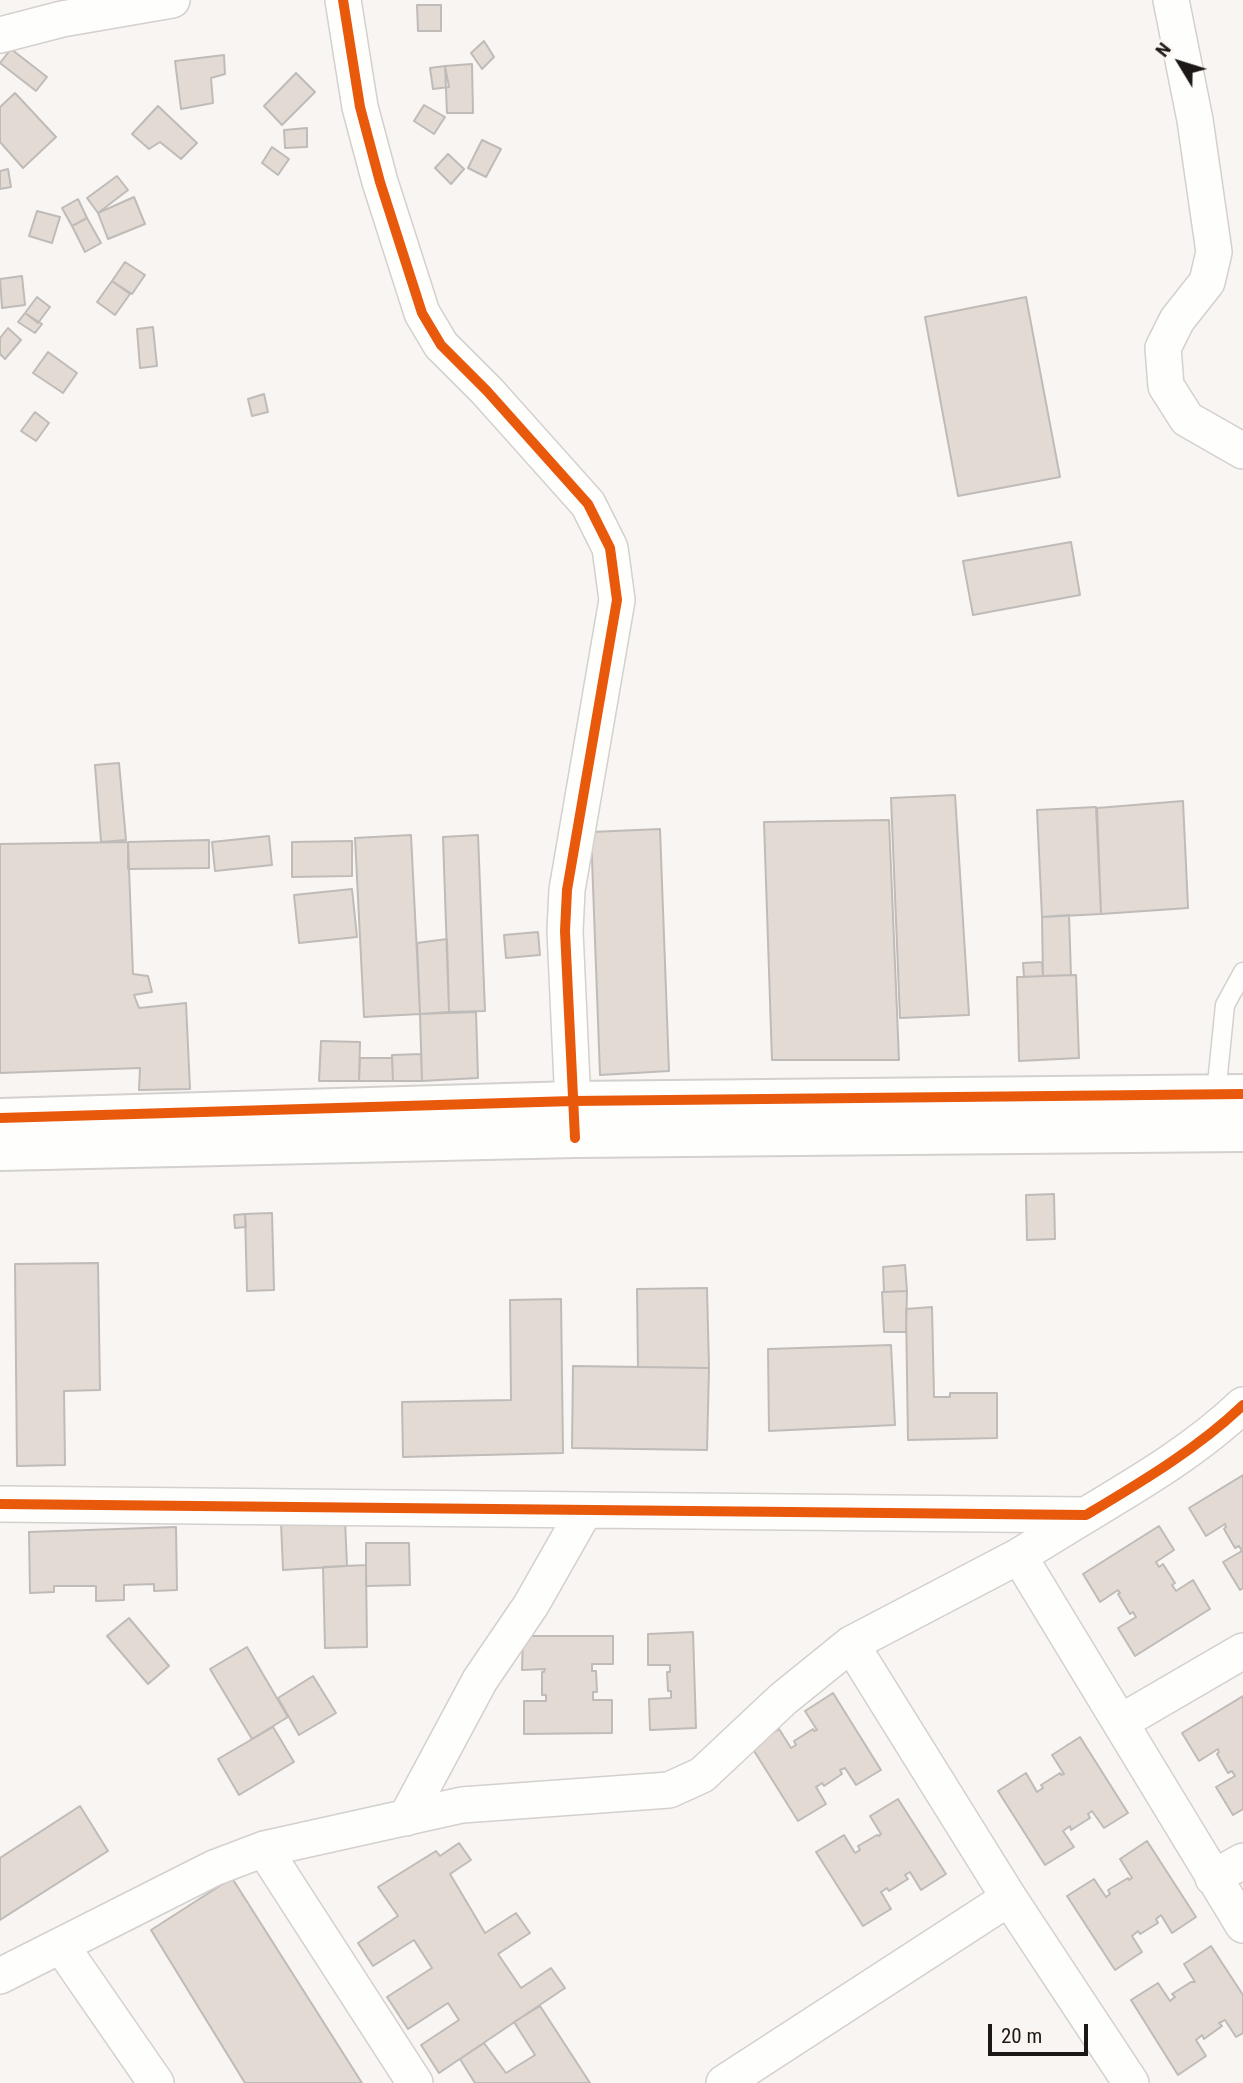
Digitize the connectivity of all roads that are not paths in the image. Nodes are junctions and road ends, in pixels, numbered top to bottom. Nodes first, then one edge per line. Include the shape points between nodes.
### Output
1 (172, 0) edge
2 (343, 0) edge
3 (1171, 0) edge
4 (0, 35) edge
5 (1243, 451) edge
6 (1243, 972) edge
7 (1230, 1094) edge
8 (966, 1097) junction
9 (0, 1118) edge
10 (751, 1118) junction
11 (574, 1119) junction
12 (1243, 1132) edge
13 (968, 1135) junction
14 (0, 1151) edge
15 (1243, 1405) edge
16 (0, 1504) edge
17 (585, 1510) junction
18 (1086, 1515) junction
19 (1019, 1556) junction
20 (851, 1644) junction
21 (1243, 1651) edge
22 (1121, 1722) junction
23 (406, 1818) junction
24 (264, 1849) junction
25 (1243, 1861) edge
26 (1213, 1878) junction
27 (1009, 1898) junction
28 (1243, 1925) edge
29 (62, 1947) junction
30 (0, 1976) edge
31 (760, 2074) edge
32 (156, 2083) edge
33 (415, 2083) edge
34 (724, 2083) edge
35 (1131, 2083) edge

1 - 4 street
2 - 11 street via 360,107 422,313 441,345 588,504 610,548 617,600 567,890
3 - 5 street via 1214,252 1208,282 1177,320 1163,348 1167,386 1187,419
6 - 7 lane via 1225,1006
7 - 8 street
8 - 10 street
8 - 13 street
9 - 11 street
10 - 11 street
10 - 13 street
11 - 14 street
12 - 13 street
15 - 18 street via 1187,1451
16 - 17 street
17 - 18 street
17 - 23 street via 531,1605 481,1680
18 - 19 street
19 - 20 street
19 - 22 street
20 - 23 street via 783,1699 702,1775 669,1790 462,1805
20 - 27 street
21 - 22 street
22 - 26 street
23 - 24 street
24 - 29 street via 214,1868
24 - 33 street
25 - 26 street
26 - 28 street
27 - 31 street
27 - 35 street
29 - 30 street
29 - 32 street
31 - 34 street

